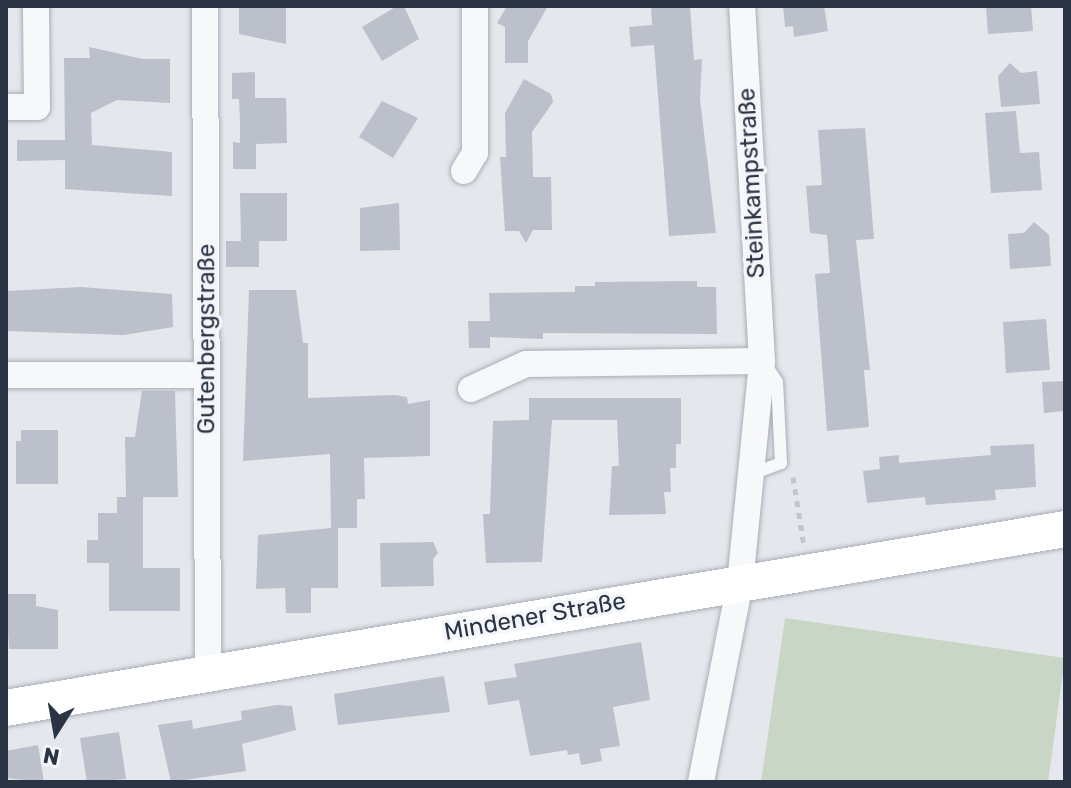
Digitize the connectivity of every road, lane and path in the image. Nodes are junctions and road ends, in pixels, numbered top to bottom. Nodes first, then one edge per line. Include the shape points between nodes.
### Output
1 (36, 6) edge
2 (205, 6) edge
3 (475, 6) edge
4 (742, 6) edge
5 (6, 107) edge
6 (464, 171) dead end
7 (762, 361) junction
8 (6, 375) edge
9 (207, 375) junction
10 (471, 389) dead end
11 (781, 463) junction
12 (751, 474) junction
13 (1065, 529) edge
14 (809, 574) junction
15 (740, 583) junction
16 (208, 672) junction
17 (6, 708) edge
18 (701, 782) edge

1 - 5 street via 37,107
2 - 9 street, Gutenbergstraße
3 - 6 street via 475,153
4 - 7 street, Steinkampstraße
7 - 10 street via 526,364
7 - 11 lane via 777,382
7 - 12 street, Steinkampstraße
8 - 9 street
9 - 16 street, Gutenbergstraße
11 - 12 lane
11 - 14 path via 793,475
12 - 15 street, Steinkampstraße
13 - 14 main road, Mindener Straße
14 - 15 main road, Mindener Straße
15 - 16 main road, Mindener Straße
15 - 18 street, Steinkampstraße
16 - 17 main road, Mindener Straße

